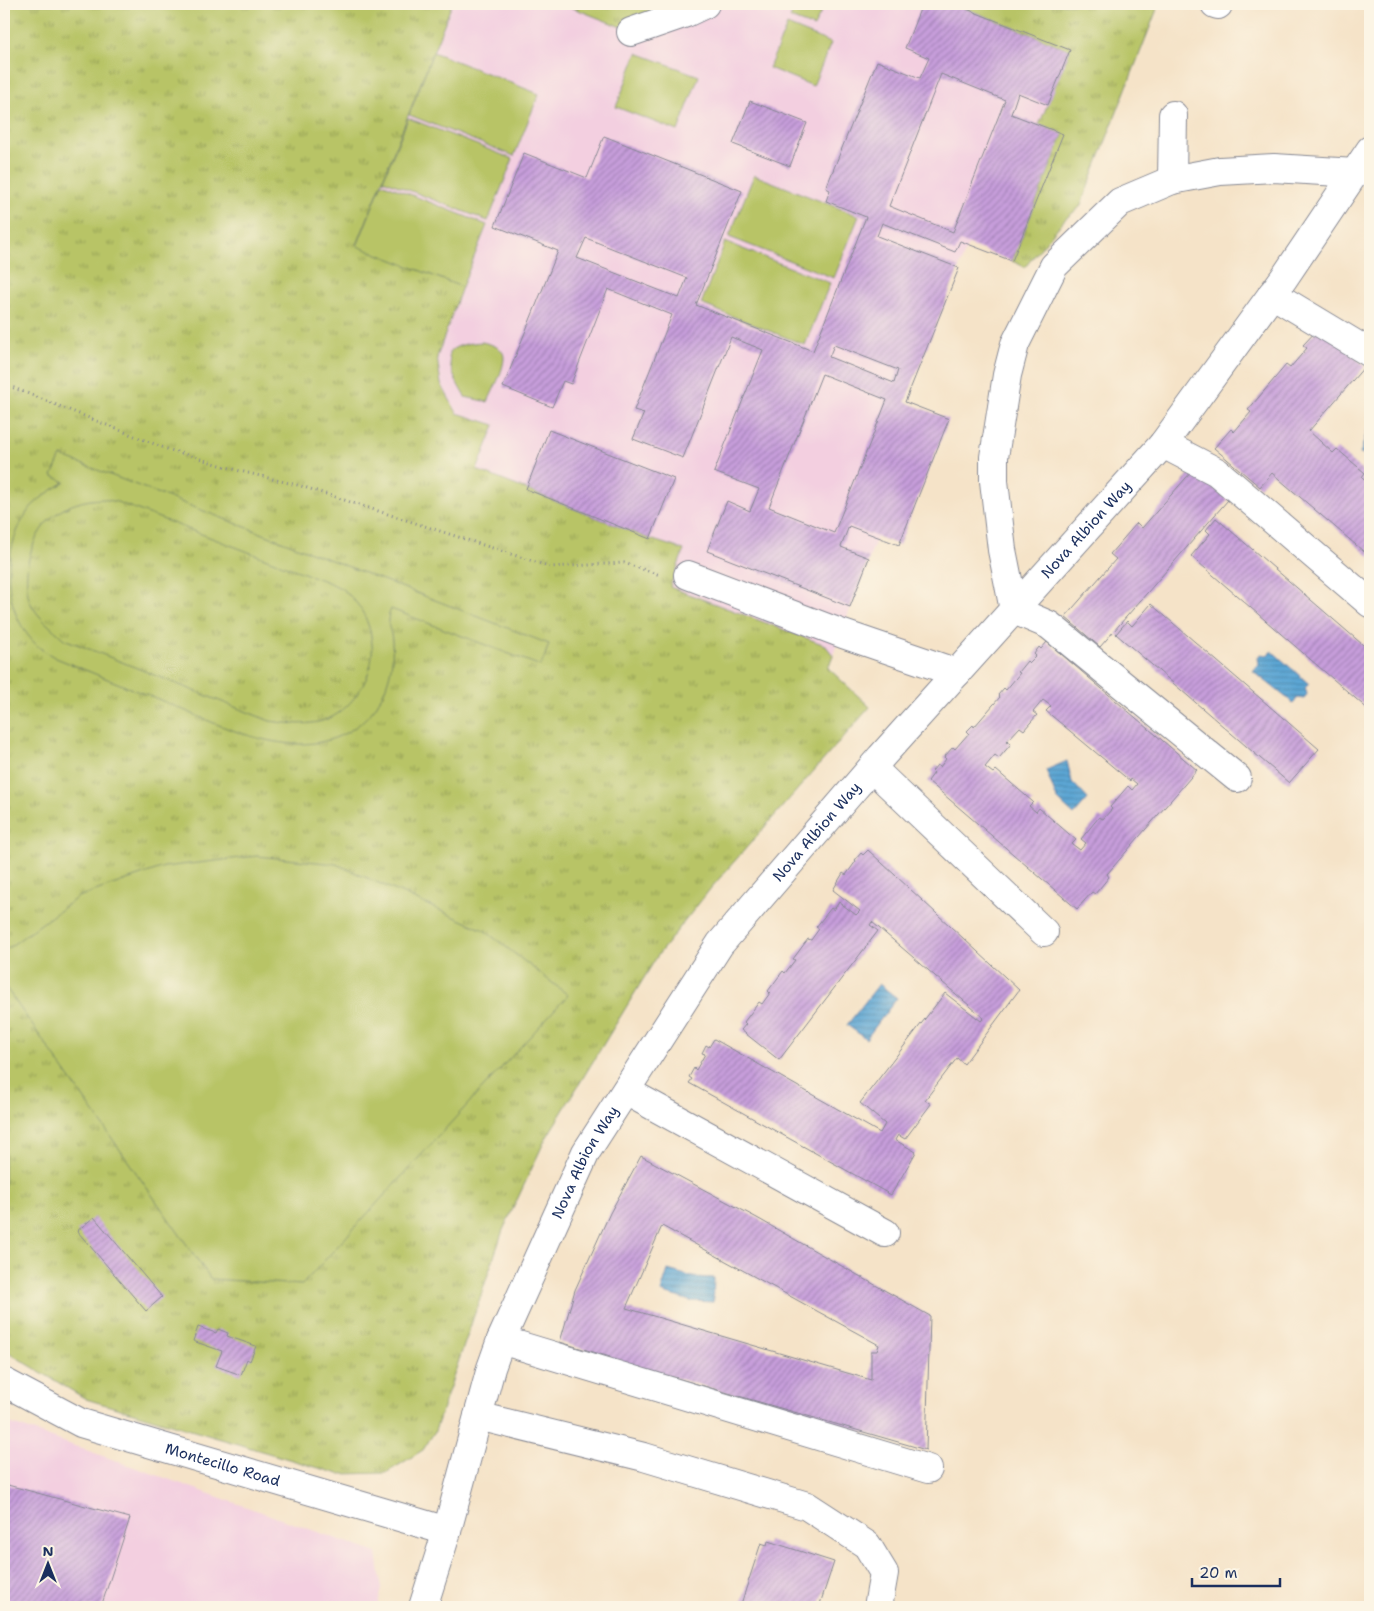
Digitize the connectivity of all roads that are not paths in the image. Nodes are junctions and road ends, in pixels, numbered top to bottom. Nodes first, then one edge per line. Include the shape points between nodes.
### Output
1 (705, 4) edge
2 (631, 32) dead end
3 (1173, 115) dead end
4 (1370, 150) edge
5 (1355, 173) junction
6 (1172, 180) junction
7 (1272, 294) junction
8 (1370, 353) edge
9 (1163, 444) junction
10 (688, 575) road end
11 (1370, 603) edge
12 (1014, 610) junction
13 (957, 673) junction
14 (872, 768) junction
15 (1237, 778) dead end
16 (1044, 932) dead end
17 (626, 1091) junction
18 (885, 1233) dead end
19 (501, 1340) junction
20 (4, 1382) edge
21 (478, 1416) junction
22 (928, 1469) dead end
23 (447, 1531) junction
24 (423, 1607) edge
25 (878, 1607) edge

1 - 2 street
3 - 6 street
4 - 5 street, Nova Albion Way
5 - 6 street via 1274,168 1220,171
5 - 7 street, Nova Albion Way
6 - 12 street via 1120,202 1054,266 1015,344 994,457 1002,550
7 - 8 street
7 - 9 street, Nova Albion Way
9 - 11 street via 1217,472
9 - 12 street, Nova Albion Way
10 - 13 street
12 - 13 street, Nova Albion Way
12 - 15 street via 1049,625
13 - 14 street, Nova Albion Way
14 - 16 street
14 - 17 street, Nova Albion Way via 720,944
17 - 18 street
17 - 19 street, Nova Albion Way via 586,1152
19 - 21 street, Nova Albion Way
19 - 22 street
20 - 23 street, Montecillo Road via 81,1423
21 - 23 street, Nova Albion Way
21 - 25 street via 644,1457 807,1506 867,1545 884,1573
23 - 24 street, Nova Albion Way

